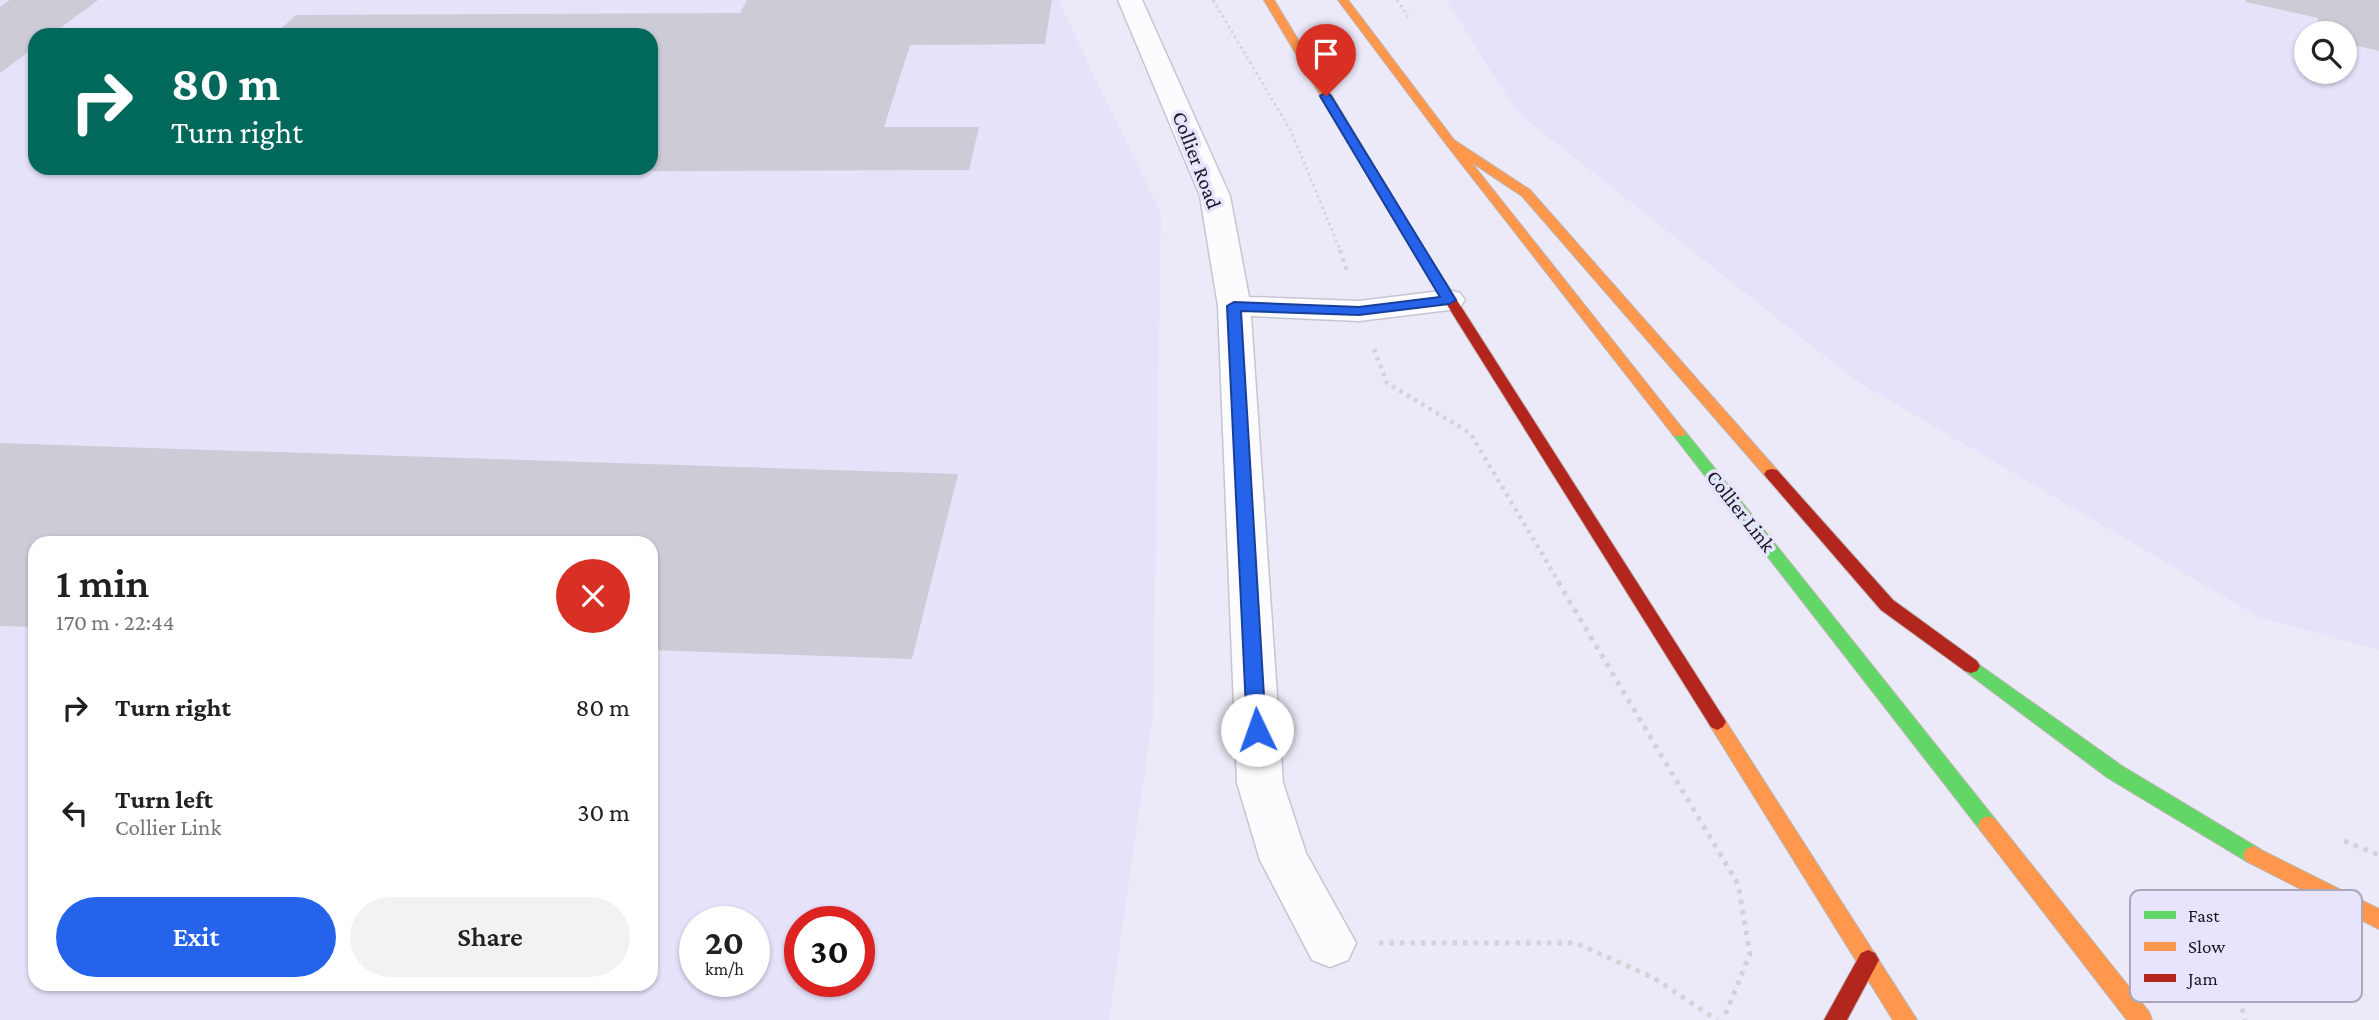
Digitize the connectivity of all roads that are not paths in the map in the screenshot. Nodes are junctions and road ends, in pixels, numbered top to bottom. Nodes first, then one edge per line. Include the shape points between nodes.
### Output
1 (1130, 0) edge
2 (1269, 0) edge
3 (1343, 0) edge
4 (1450, 142) junction
5 (1449, 300) junction
6 (1234, 306) junction
7 (2321, 890) edge
8 (2362, 910) edge
9 (2379, 919) edge
10 (1329, 943) road end
11 (1868, 960) junction
12 (1835, 1020) edge
13 (1906, 1020) edge
14 (2141, 1020) edge

1 - 6 street, Collier Road via 1215,197
2 - 5 main road
3 - 4 main road, Collier Link
4 - 7 main road via 1526,193 1887,605 2115,772
4 - 14 main road, Collier Link
5 - 6 street via 1359,311
5 - 11 main road
6 - 10 street, Collier Road via 1259,783 1284,860
8 - 9 main road
11 - 12 main road
11 - 13 main road

